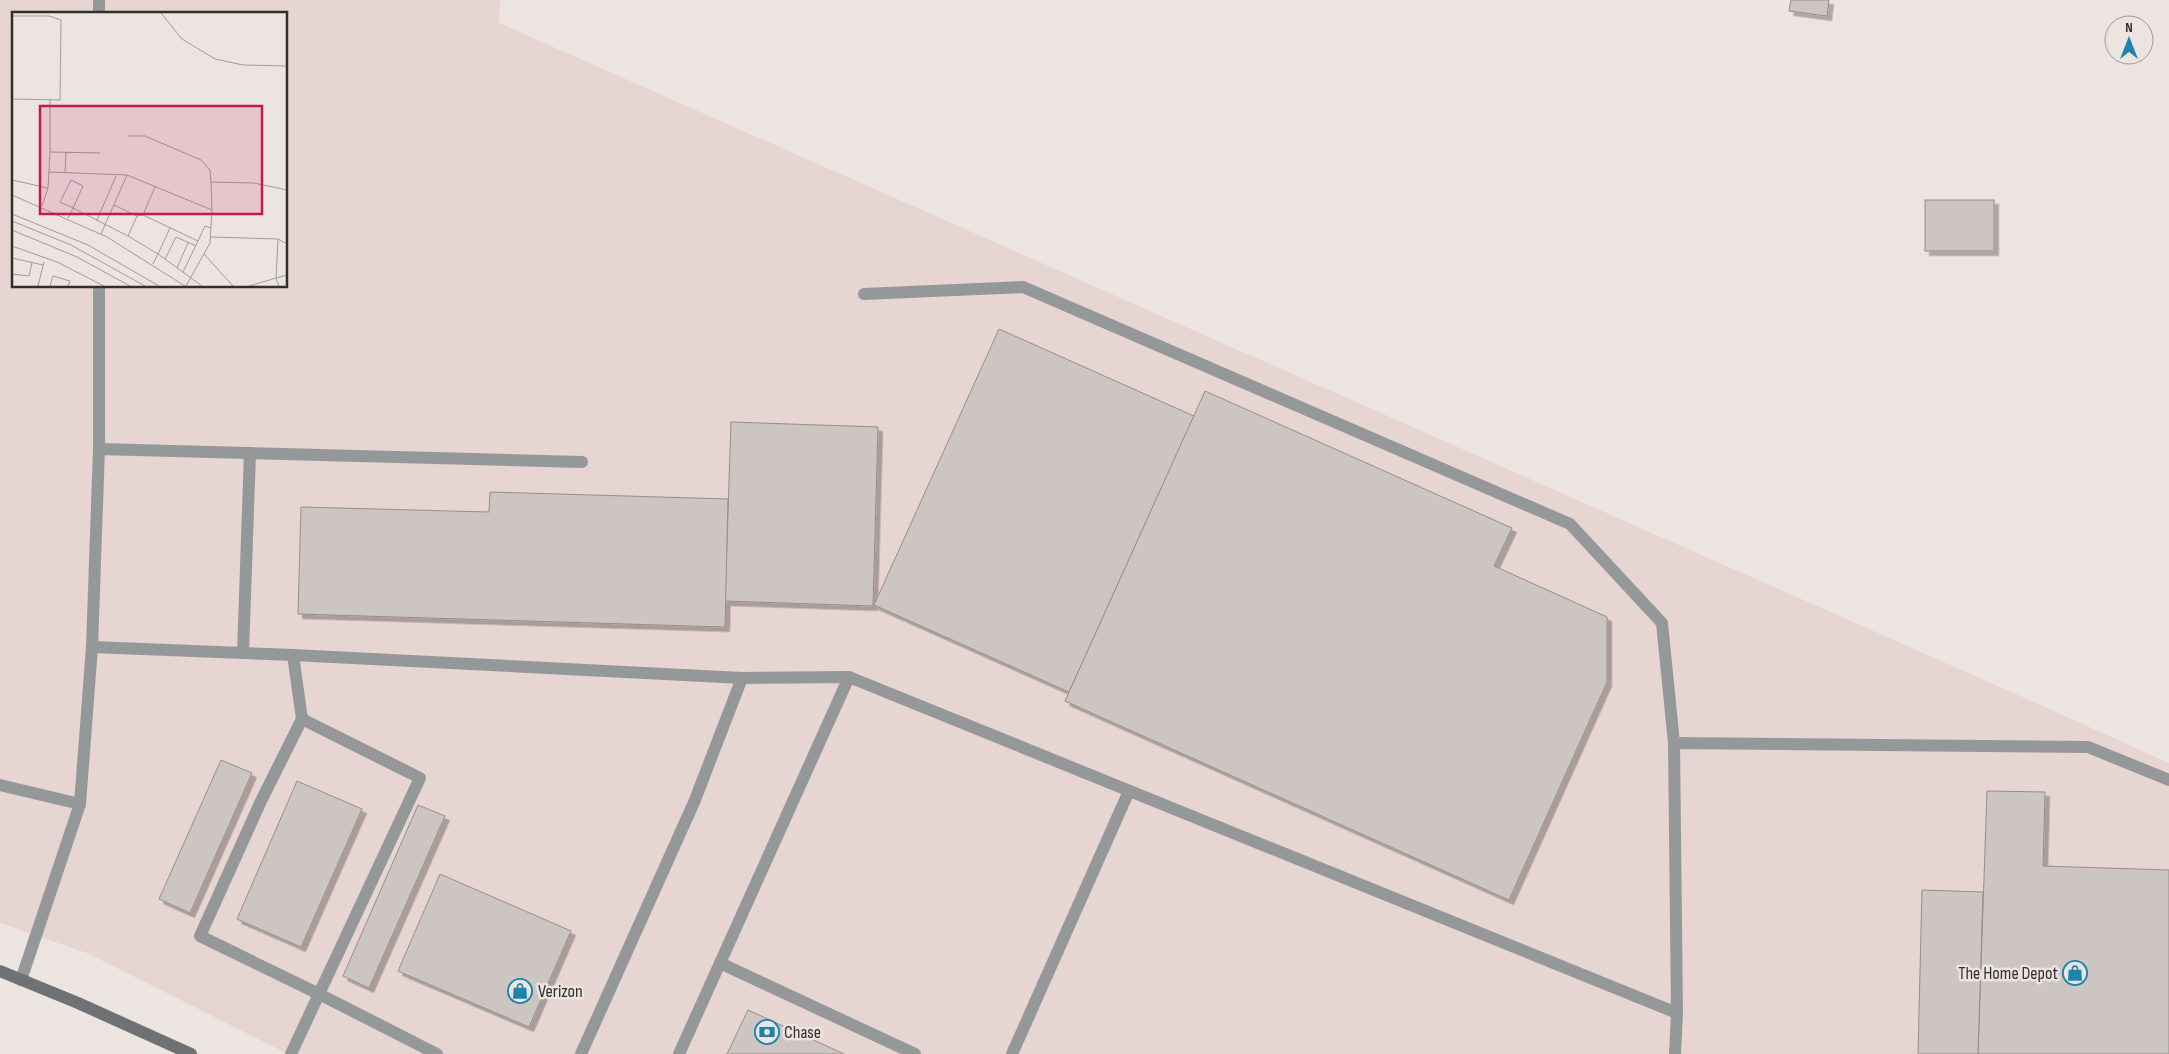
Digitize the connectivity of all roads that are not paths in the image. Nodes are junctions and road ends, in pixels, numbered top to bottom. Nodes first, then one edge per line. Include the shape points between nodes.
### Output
1 (99, 288) edge
2 (864, 294) dead end
3 (99, 449) junction
4 (250, 453) junction
5 (582, 462) dead end
6 (92, 647) junction
7 (243, 653) junction
8 (293, 655) junction
9 (742, 678) junction
10 (849, 678) junction
11 (302, 718) junction
12 (1674, 743) junction
13 (2169, 780) edge
14 (0, 785) edge
15 (1129, 791) junction
16 (80, 804) junction
17 (720, 964) junction
18 (0, 971) edge
19 (21, 980) junction
20 (319, 994) junction
21 (1677, 1013) junction
22 (191, 1054) edge
23 (291, 1054) edge
24 (437, 1054) edge
25 (581, 1054) edge
26 (679, 1054) edge
27 (916, 1054) edge
28 (1012, 1054) edge
29 (1675, 1054) edge

1 - 3 lane
2 - 12 lane via 1022,287 1570,524 1662,623
3 - 4 lane
3 - 6 lane
4 - 5 lane
4 - 7 lane
6 - 7 lane
6 - 16 lane
7 - 8 lane
8 - 9 lane
8 - 11 lane
9 - 10 lane
9 - 25 lane via 695,800
10 - 15 lane
10 - 17 lane
11 - 20 lane via 420,778
11 - 20 lane via 200,936
12 - 13 lane via 2088,747
12 - 21 lane
14 - 16 lane
15 - 21 lane
15 - 28 lane
16 - 19 lane
17 - 26 lane
17 - 27 lane
18 - 19 main road
19 - 22 main road
20 - 23 lane
20 - 24 lane
21 - 29 lane

